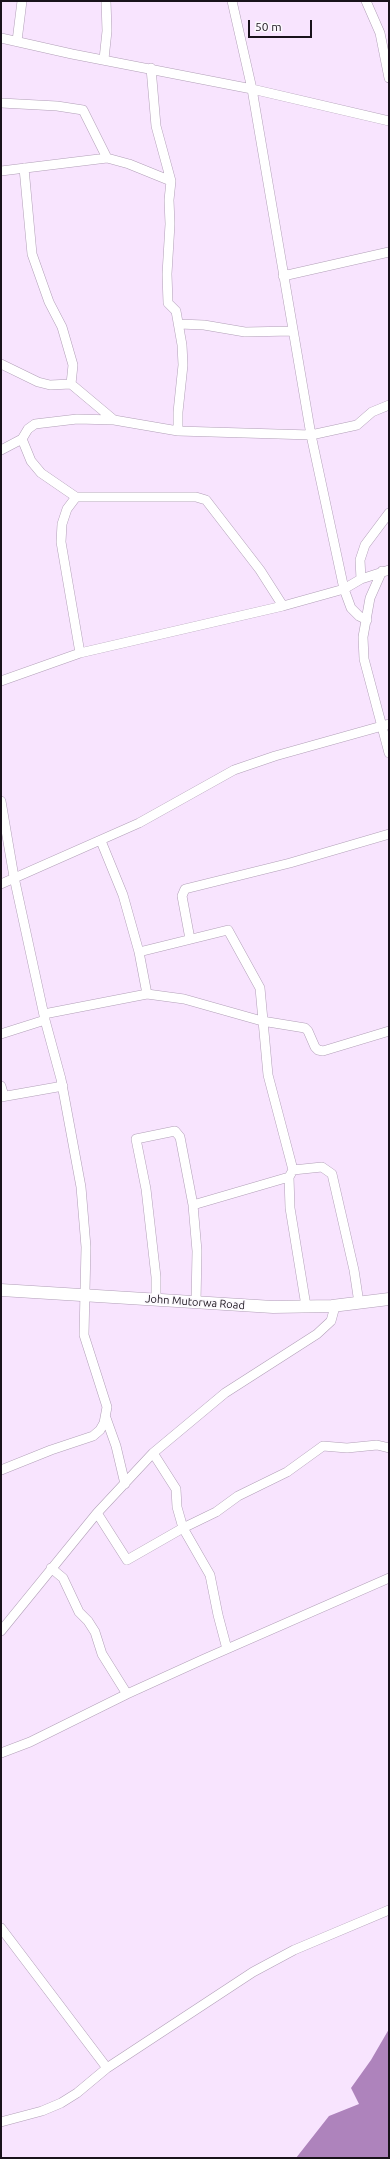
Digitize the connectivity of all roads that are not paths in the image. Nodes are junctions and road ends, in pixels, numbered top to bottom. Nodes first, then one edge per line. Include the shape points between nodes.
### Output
1 (22, 1) edge
2 (106, 1) edge
3 (232, 1) edge
4 (366, 1) edge
5 (1, 38) edge
6 (17, 41) junction
7 (104, 59) junction
8 (151, 68) junction
9 (389, 78) edge
10 (252, 89) junction
11 (1, 103) edge
12 (389, 121) edge
13 (107, 158) junction
14 (24, 168) junction
15 (1, 171) edge
16 (171, 181) junction
17 (389, 252) edge
18 (283, 276) junction
19 (179, 324) junction
20 (292, 331) junction
21 (1, 364) edge
22 (71, 384) junction
23 (389, 405) edge
24 (114, 420) junction
25 (178, 430) junction
26 (311, 435) junction
27 (22, 439) junction
28 (1, 450) edge
29 (76, 497) junction
30 (389, 513) edge
31 (385, 570) edge
32 (361, 579) junction
33 (344, 589) junction
34 (283, 606) junction
35 (367, 620) junction
36 (80, 653) junction
37 (1, 681) edge
38 (385, 725) edge
39 (389, 753) edge
40 (1, 801) edge
41 (389, 834) edge
42 (101, 841) junction
43 (14, 878) junction
44 (1, 884) edge
45 (190, 939) junction
46 (139, 952) junction
47 (147, 994) junction
48 (44, 1017) junction
49 (262, 1021) junction
50 (389, 1030) edge
51 (1, 1034) edge
52 (1, 1086) edge
53 (62, 1086) junction
54 (3, 1096) edge
55 (291, 1173) junction
56 (193, 1205) junction
57 (1, 1290) edge
58 (85, 1296) junction
59 (389, 1299) edge
60 (156, 1300) junction
61 (196, 1303) junction
62 (359, 1303) junction
63 (306, 1306) junction
64 (332, 1306) junction
65 (106, 1418) junction
66 (389, 1448) edge
67 (153, 1453) junction
68 (1, 1470) edge
69 (126, 1484) junction
70 (97, 1513) junction
71 (183, 1528) junction
72 (51, 1568) junction
73 (389, 1578) edge
74 (1, 1631) edge
75 (227, 1649) junction
76 (127, 1694) junction
77 (1, 1753) edge
78 (389, 1910) edge
79 (1, 1928) edge
80 (107, 2068) junction
81 (1, 2122) edge

1 - 6 street
2 - 7 street via 107,31
3 - 10 street
4 - 9 street via 380,34
5 - 6 street
6 - 7 street
7 - 8 street
8 - 10 street
8 - 16 street via 156,126
10 - 12 street
10 - 18 street
11 - 13 street via 83,110
13 - 14 street
13 - 16 street
14 - 15 street
14 - 22 street via 32,254 49,302 62,327 73,365
16 - 19 street via 168,200 168,303 176,311
17 - 18 street
18 - 20 street
19 - 20 street via 246,332
19 - 25 street via 183,365
20 - 26 street
21 - 22 street via 38,382 50,385
22 - 24 street
23 - 26 street via 372,412 357,425
24 - 25 street
24 - 27 street via 77,419 35,424 28,429
25 - 26 street
26 - 33 street
27 - 28 street
27 - 29 street via 31,461 41,473
29 - 34 street via 196,497 206,500 260,570
29 - 36 street via 67,509 62,524 61,542
30 - 32 street via 365,545 360,560
31 - 32 street
31 - 35 street via 370,598
32 - 33 street
33 - 34 street
33 - 35 street via 351,608
34 - 36 street
35 - 38 street via 363,637 364,658
36 - 37 street
38 - 39 street
38 - 42 street via 234,770 139,823
40 - 43 street
41 - 45 street via 290,863 185,889 182,896
42 - 43 street
42 - 46 street via 123,895
43 - 44 street
43 - 48 street
45 - 46 street
45 - 49 street via 224,930 231,932 260,988
46 - 47 street
47 - 48 street
47 - 49 street via 184,999
48 - 51 street
48 - 53 street
49 - 50 street via 305,1028 315,1047 323,1051
49 - 55 street via 268,1075
52 - 54 street
53 - 54 street
53 - 58 street via 81,1187 86,1247
55 - 56 street
55 - 62 street via 322,1167 332,1174
55 - 63 street via 290,1208
56 - 60 street via 178,1132 170,1131 136,1139 146,1189 156,1277
56 - 61 street via 197,1251
57 - 58 street, John Mutorwa Road
58 - 60 street, John Mutorwa Road
58 - 65 street via 84,1335 107,1407
59 - 62 street, John Mutorwa Road
60 - 61 street, John Mutorwa Road
61 - 63 street, John Mutorwa Road
62 - 64 street, John Mutorwa Road
63 - 64 street, John Mutorwa Road
64 - 67 street via 333,1316 321,1330 225,1393
65 - 68 street via 100,1430 92,1436
65 - 69 street
66 - 71 street via 372,1445 347,1448 323,1446 287,1472 238,1496 216,1512
67 - 69 street
67 - 71 street via 176,1489 177,1507
69 - 70 street
70 - 71 street via 127,1560
70 - 72 street
71 - 75 street via 210,1575
72 - 74 street
72 - 76 street via 63,1578 76,1607 95,1632 102,1654
73 - 75 street via 368,1585
75 - 76 street
76 - 77 street via 30,1742
78 - 80 street via 294,1950 253,1972
79 - 80 street
80 - 81 street via 61,2103

